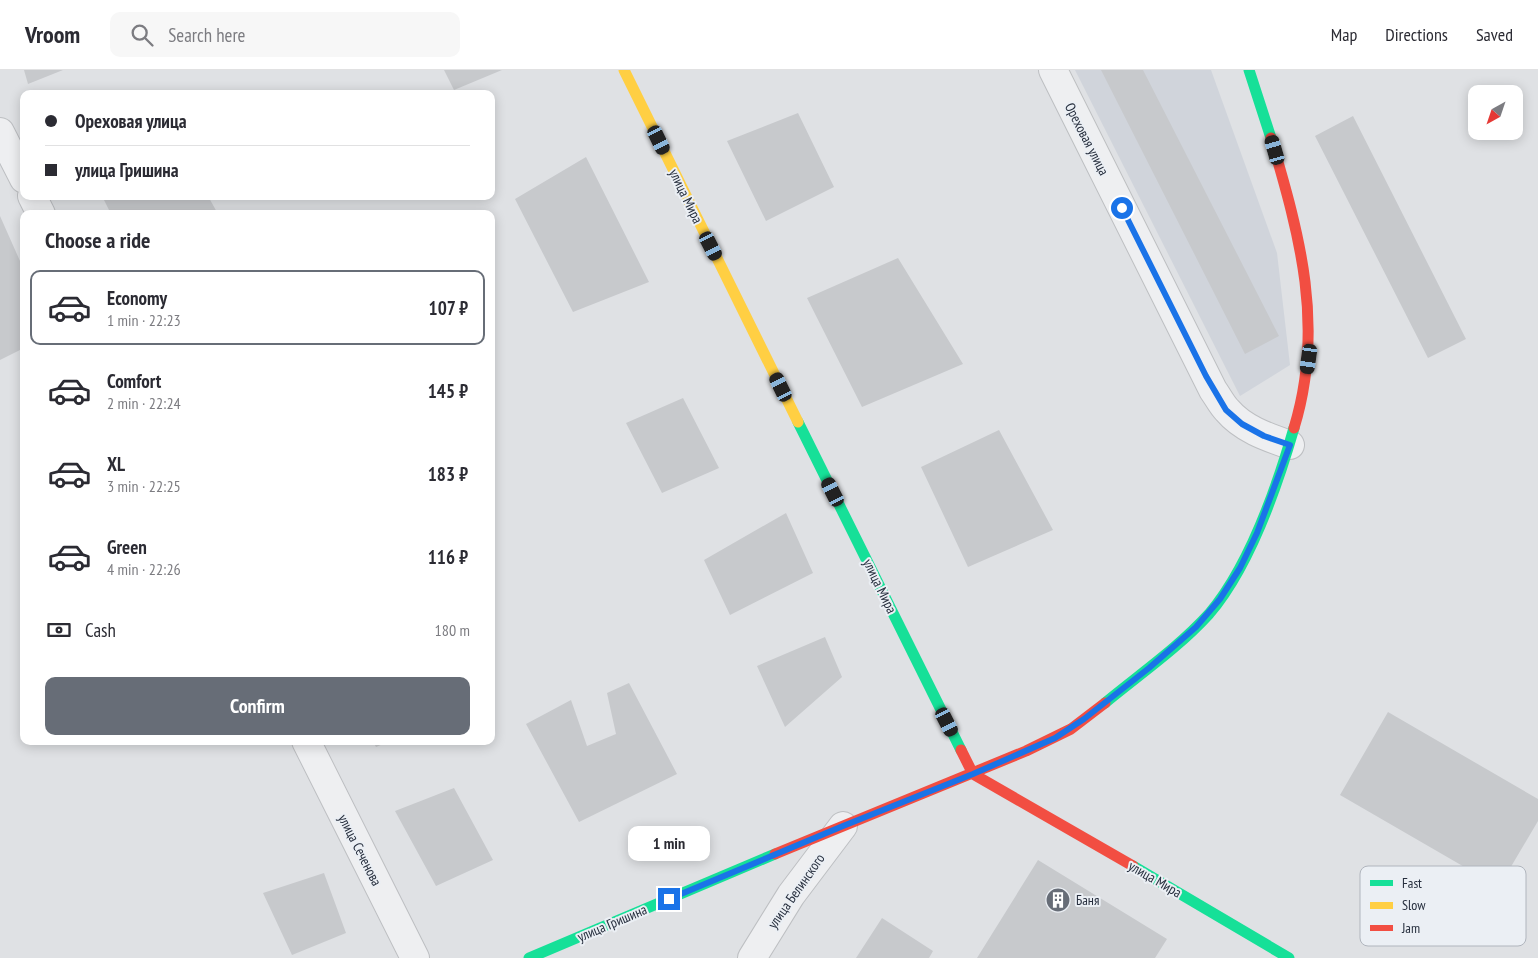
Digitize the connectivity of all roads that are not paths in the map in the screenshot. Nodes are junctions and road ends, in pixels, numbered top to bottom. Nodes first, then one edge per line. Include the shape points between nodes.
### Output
1 (624, 70) edge
2 (1052, 70) edge
3 (1249, 70) edge
4 (0, 132) edge
5 (20, 171) edge
6 (1290, 445) junction
7 (308, 745) edge
8 (973, 774) junction
9 (843, 826) junction
10 (415, 958) edge
11 (529, 958) edge
12 (752, 958) edge
13 (1288, 958) edge

1 - 8 street, улица Мира
2 - 6 street, Ореховая улица via 1226,410 1242,424
3 - 6 street, улица Гришина via 1289,200 1306,280 1309,359 1303,400
4 - 5 street
6 - 8 street, улица Гришина via 1257,533 1240,568 1196,627 1084,719 1055,738
7 - 10 street, улица Сеченова
8 - 9 street, улица Гришина
8 - 13 street, улица Мира
9 - 11 street, улица Гришина
9 - 12 street, улица Белинского via 792,895

